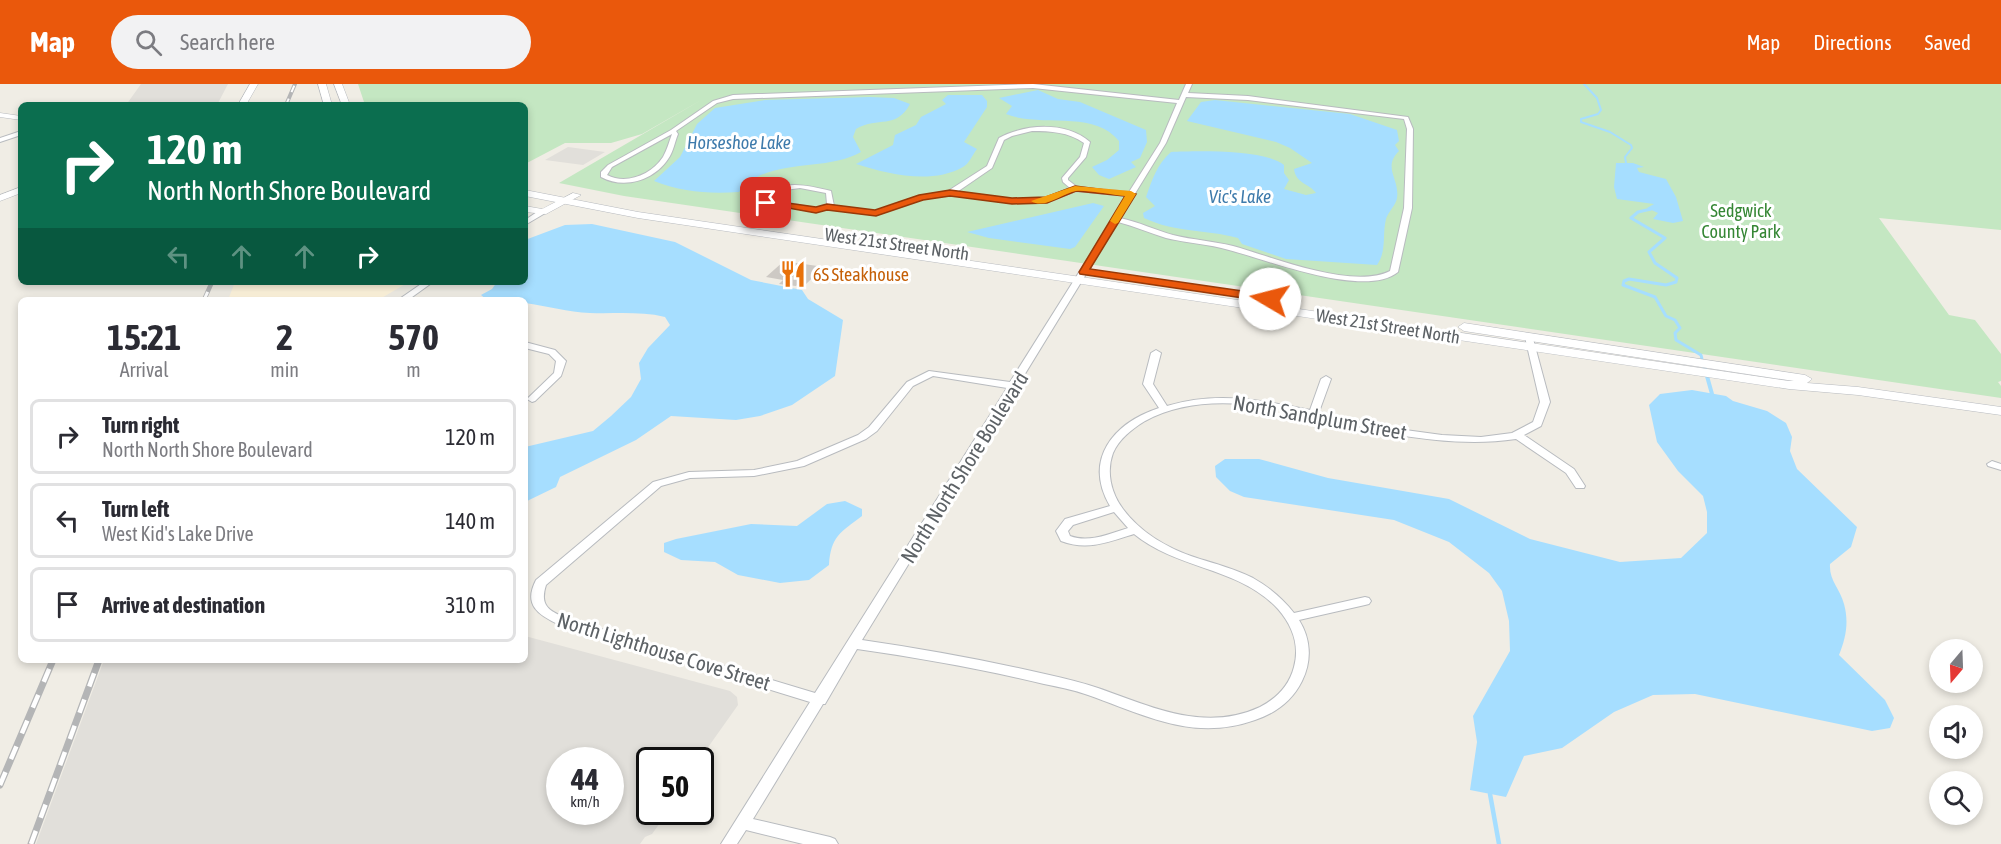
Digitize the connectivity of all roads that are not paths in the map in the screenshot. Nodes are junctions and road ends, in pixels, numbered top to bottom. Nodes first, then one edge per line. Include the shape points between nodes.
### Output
1 (254, 84) edge
2 (321, 84) edge
3 (338, 84) edge
4 (1189, 84) edge
5 (1182, 98) junction
6 (244, 102) edge
7 (327, 102) edge
8 (344, 102) edge
9 (0, 115) edge
10 (18, 118) edge
11 (673, 131) junction
12 (18, 134) edge
13 (0, 140) edge
14 (528, 185) edge
15 (1075, 189) junction
16 (18, 191) edge
17 (950, 193) junction
18 (528, 194) edge
19 (1131, 194) junction
20 (576, 195) junction
21 (0, 198) edge
22 (563, 202) junction
23 (827, 207) junction
24 (528, 210) edge
25 (543, 212) junction
26 (1116, 219) junction
27 (528, 221) edge
28 (1081, 276) junction
29 (424, 285) edge
30 (406, 297) edge
31 (1531, 342) junction
32 (528, 346) edge
33 (1155, 352) dead end
34 (1326, 379) dead end
35 (1014, 386) junction
36 (532, 399) dead end
37 (1164, 409) junction
38 (2001, 411) edge
39 (1314, 413) junction
40 (1517, 435) junction
41 (1580, 486) dead end
42 (1117, 508) junction
43 (1137, 529) junction
44 (1365, 601) dead end
45 (1291, 618) junction
46 (855, 644) junction
47 (820, 700) junction
48 (742, 823) junction
49 (729, 844) edge
50 (830, 844) edge

1 - 6 street
2 - 7 main road
3 - 8 main road
4 - 5 street, North North Shore Boulevard
5 - 11 street via 1033,86 755,95 715,102
5 - 19 street, North North Shore Boulevard via 1163,142
5 - 26 street via 1248,98 1406,118 1410,129 1408,208 1394,273 1385,279 1368,280 1307,270
9 - 10 street
11 - 11 street via 610,166 603,177 622,181 647,175 666,157
12 - 13 street
14 - 20 main road, West 21st Street North
15 - 17 street via 1040,201
15 - 17 street via 1065,178 1083,157 1087,142 1074,135 1032,130 1001,139 990,166
15 - 19 street
16 - 21 street
17 - 23 street via 922,197 876,213
18 - 22 main road, West 21st Street North
19 - 26 street, North North Shore Boulevard
20 - 22 street
20 - 28 main road, West 21st Street North
22 - 25 street
22 - 28 main road, West 21st Street North
23 - 23 street via 832,200 829,192 810,186 776,189 760,200 816,210
24 - 25 street
25 - 27 street
26 - 28 street, North North Shore Boulevard
28 - 31 main road, West 21st Street North
28 - 35 street, North North Shore Boulevard
29 - 30 street
31 - 38 main road, West 21st Street North
31 - 40 street via 1545,402 1537,424
32 - 36 street via 552,352 561,361 558,374
33 - 37 street via 1148,384
34 - 39 street
35 - 46 street, North North Shore Boulevard
35 - 47 street, North Lighthouse Cove Street via 932,373 910,384 862,437 800,464 754,473 689,475 657,484 540,583 536,596 539,605 564,622
37 - 39 street, North Sandplum Street via 1227,400
37 - 42 street, North Sandplum Street via 1133,425 1108,450 1105,482
39 - 40 street, North Sandplum Street via 1454,440
40 - 41 street via 1570,471
42 - 43 street, North Sandplum Street
42 - 43 street via 1069,522 1062,531 1065,538 1090,543
43 - 45 street, North Sandplum Street via 1171,552 1250,581
44 - 45 street
45 - 46 street, North Sandplum Street via 1300,631 1304,653 1299,677 1284,699 1234,722 1171,719 1035,676 942,656
46 - 47 street, North North Shore Boulevard
47 - 48 street, North North Shore Boulevard
48 - 49 street, North North Shore Boulevard
48 - 50 street

